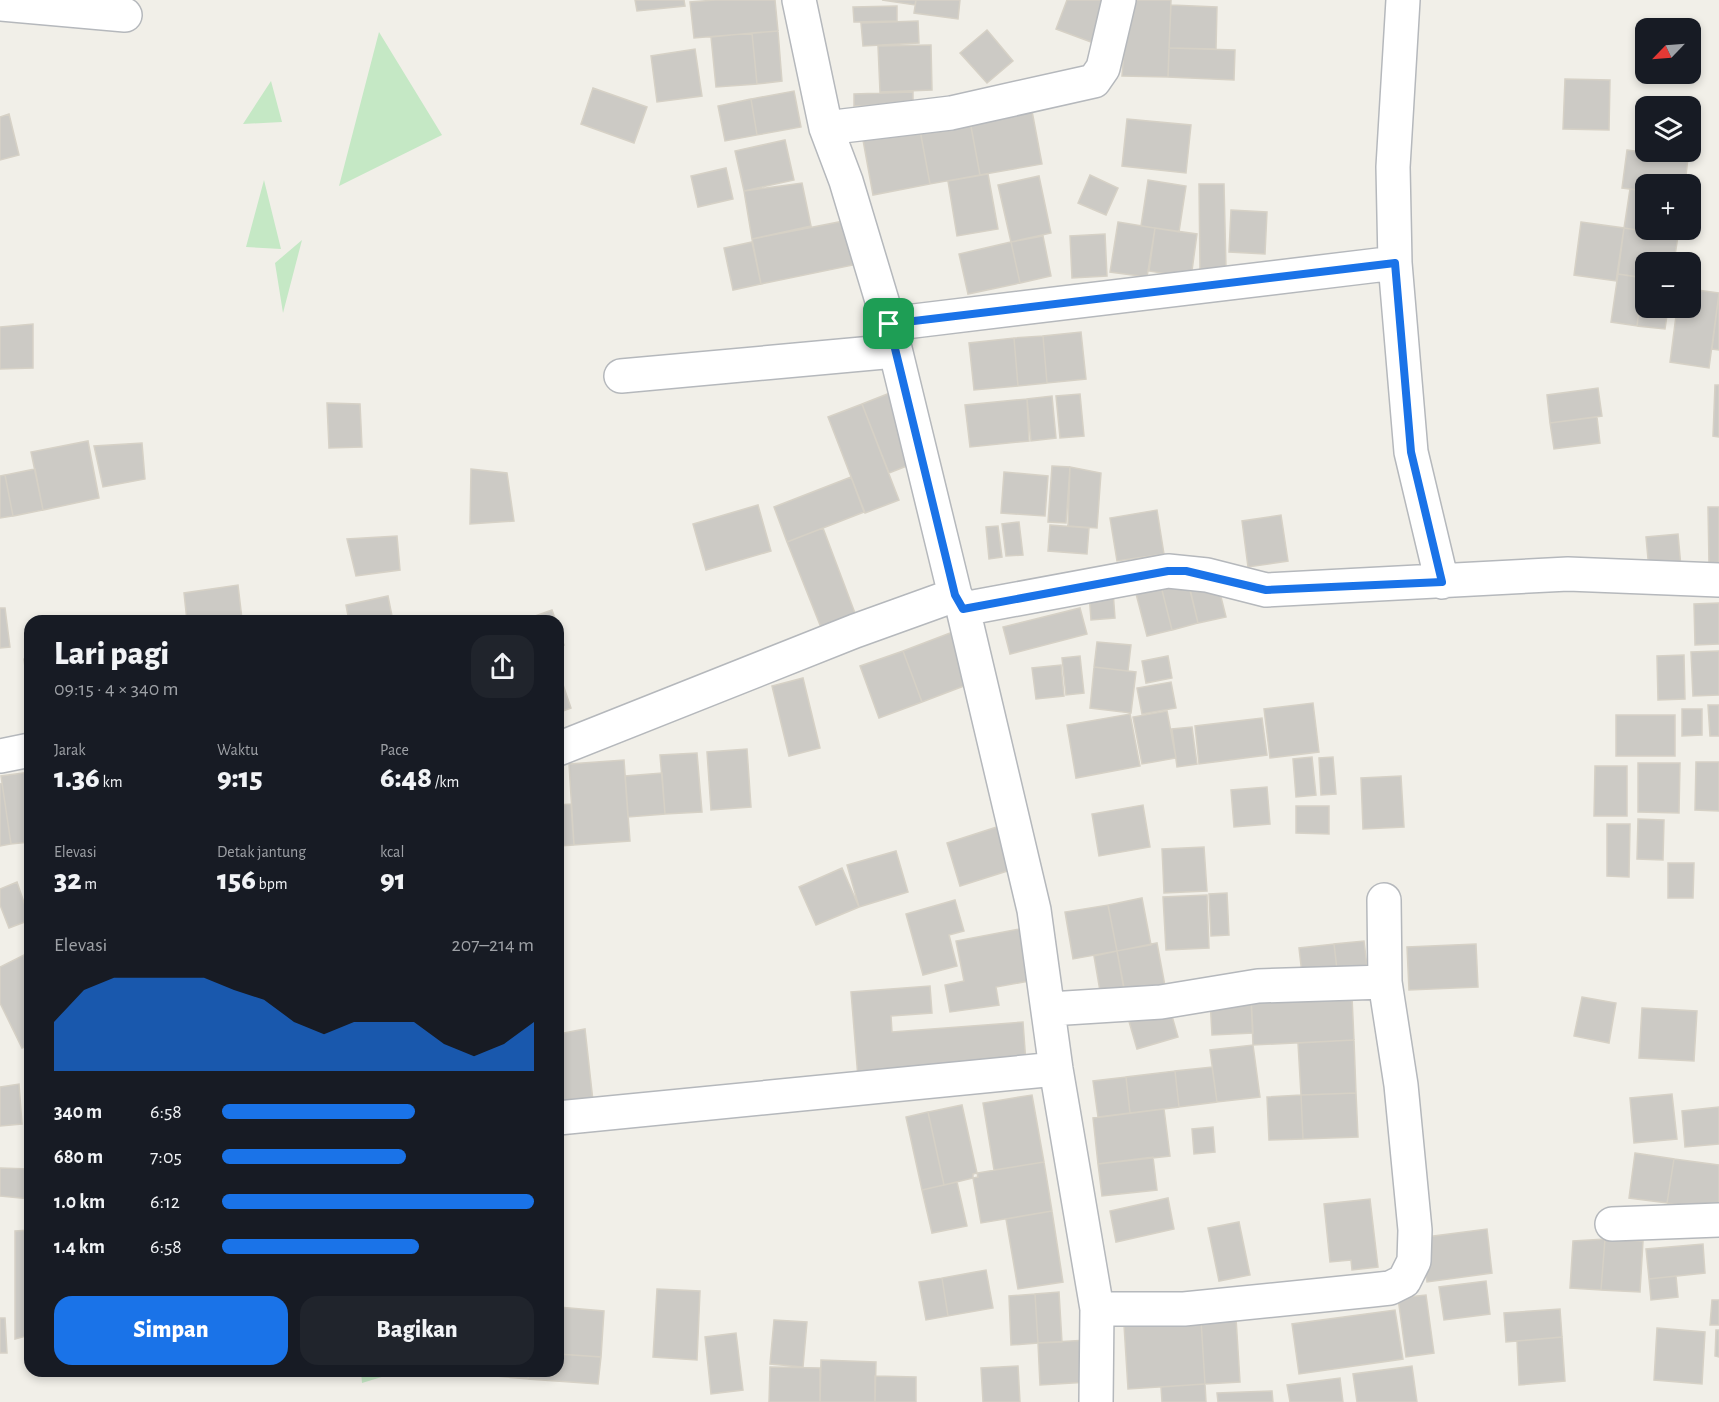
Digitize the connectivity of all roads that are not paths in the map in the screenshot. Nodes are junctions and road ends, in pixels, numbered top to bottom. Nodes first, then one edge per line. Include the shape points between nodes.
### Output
1 (799, 0) edge
2 (1119, 0) edge
3 (1403, 0) edge
4 (0, 4) edge
5 (124, 15) dead end
6 (826, 128) junction
7 (1395, 263) junction
8 (892, 338) junction
9 (621, 376) dead end
10 (1719, 580) edge
11 (1442, 582) junction
12 (959, 602) junction
13 (564, 747) edge
14 (24, 751) edge
15 (0, 756) edge
16 (1384, 900) dead end
17 (1385, 982) junction
18 (1050, 1010) junction
19 (1056, 1069) junction
20 (564, 1117) edge
21 (1719, 1220) edge
22 (1612, 1224) dead end
23 (1097, 1309) junction
24 (1096, 1402) edge

1 - 6 street
2 - 6 street via 1103,68 1094,81 951,112
3 - 7 street via 1393,167
4 - 5 street
6 - 8 street via 846,181
7 - 8 street
7 - 11 street via 1411,452
8 - 9 street
8 - 12 street
10 - 11 street via 1568,574
11 - 12 street via 1266,590 1186,571 1168,571
12 - 13 street via 855,632
12 - 18 street via 1015,822
14 - 15 street
16 - 17 street
17 - 18 street via 1258,986 1161,1002
17 - 23 street via 1402,1096 1415,1230 1414,1261 1404,1281 1372,1290 1184,1309
18 - 19 street
19 - 20 street
19 - 23 street
21 - 22 street
23 - 24 street

